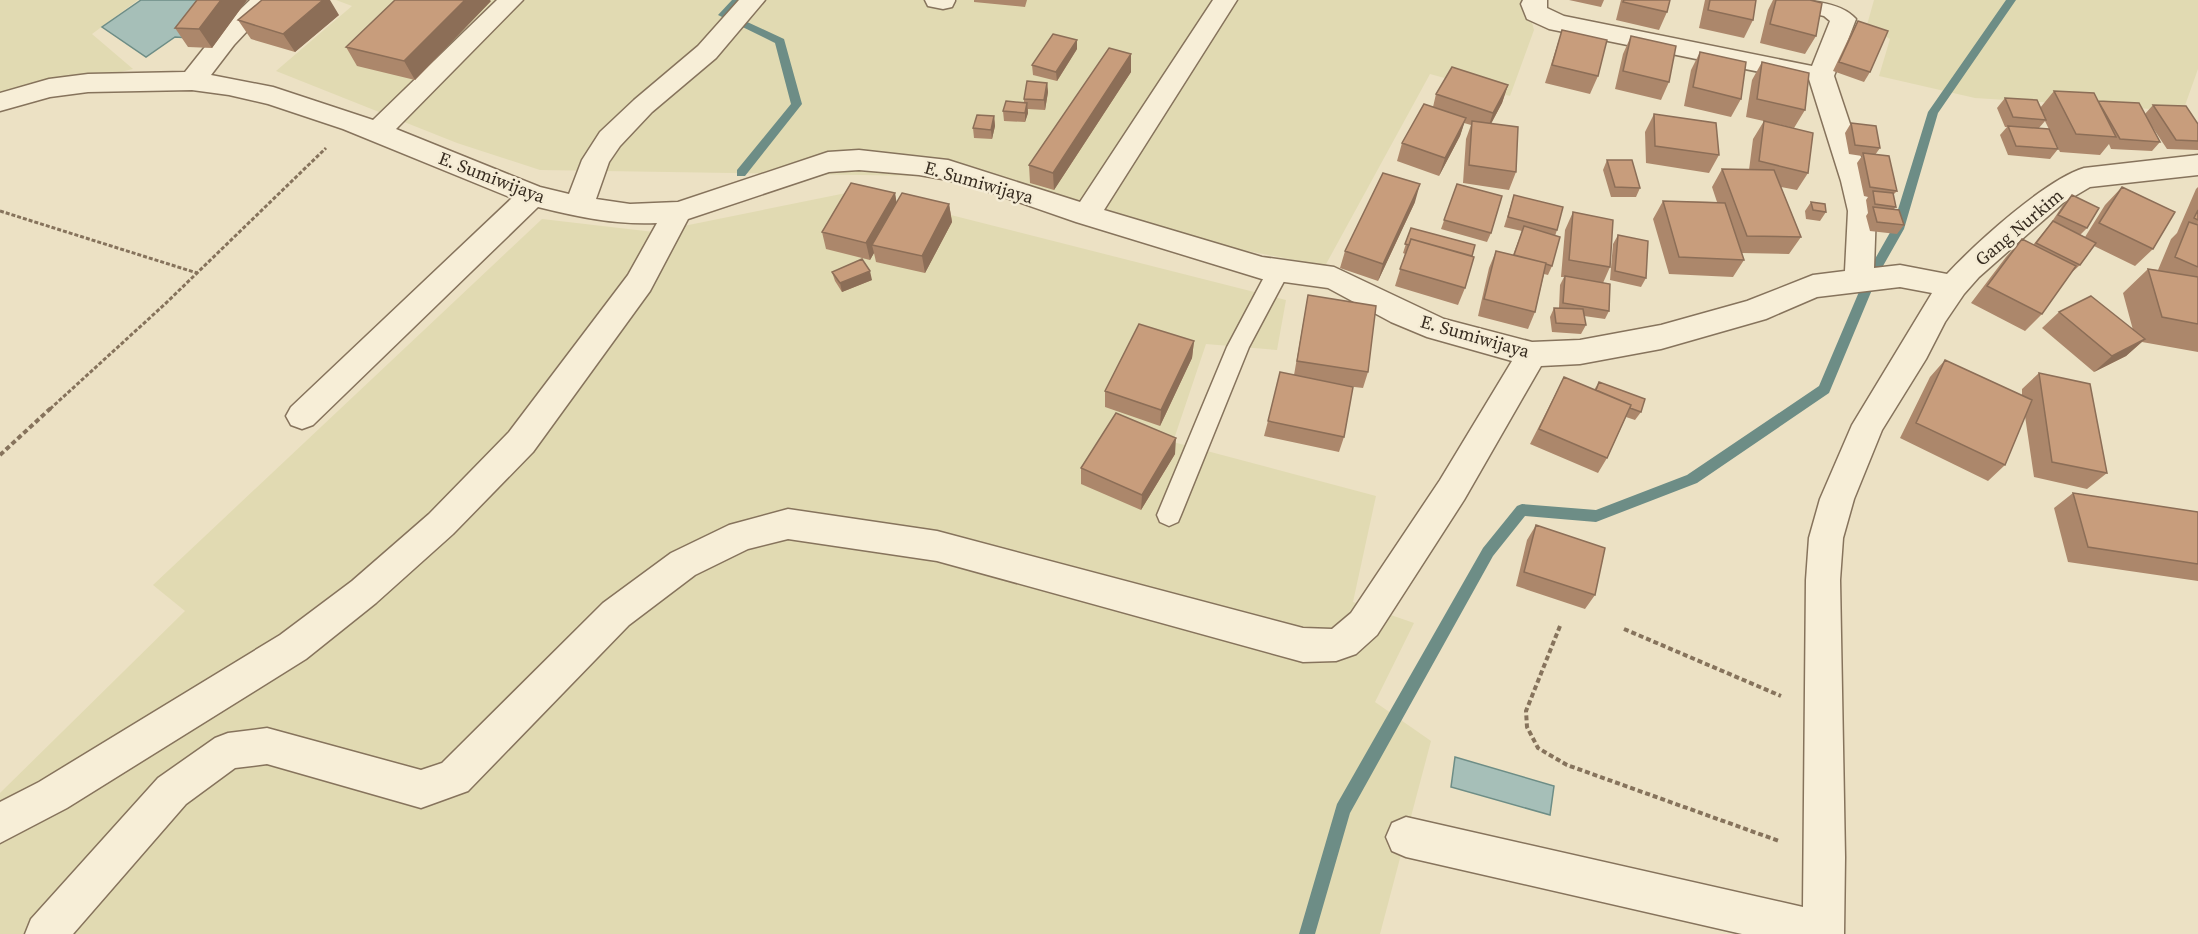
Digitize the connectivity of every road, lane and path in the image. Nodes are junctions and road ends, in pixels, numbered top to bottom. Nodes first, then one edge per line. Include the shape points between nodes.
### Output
1 (264, 0) edge
2 (511, 0) edge
3 (937, 0) edge
4 (1225, 0) edge
5 (1535, 0) edge
6 (1789, 0) edge
7 (943, 1) edge
8 (748, 6) edge
9 (1821, 76) junction
10 (192, 81) junction
11 (0, 102) edge
12 (365, 127) junction
13 (2198, 165) edge
14 (533, 195) junction
15 (579, 207) junction
16 (0, 211) edge
17 (678, 212) junction
18 (1086, 215) junction
19 (1279, 270) junction
20 (196, 273) junction
21 (1863, 279) junction
22 (1953, 286) junction
23 (1532, 354) junction
24 (302, 416) dead end
25 (0, 455) edge
26 (1168, 515) dead end
27 (1560, 626) dead end
28 (1624, 629) dead end
29 (1824, 712) junction
30 (0, 823) edge
31 (1406, 837) dead end
32 (1825, 857) junction
33 (1823, 933) edge
34 (45, 934) edge

1 - 10 street via 225,39
2 - 12 street
3 - 7 street
4 - 18 street
5 - 9 street via 1536,13 1558,23
6 - 9 street via 1832,10 1843,19
8 - 15 street via 707,52 610,139 597,160
9 - 21 street via 1862,211
10 - 11 street, E. Sumiwijaya via 88,83 49,88
10 - 12 street, E. Sumiwijaya via 253,91
12 - 14 street, E. Sumiwijaya
12 - 20 path
13 - 22 street, Gang Nurkim via 2084,178 2053,196
14 - 15 street, E. Sumiwijaya
14 - 24 street
15 - 17 street, E. Sumiwijaya via 630,214
16 - 20 path
17 - 18 street, E. Sumiwijaya via 807,167 859,160 948,170
17 - 30 street via 639,283 521,442 441,524 364,592 293,646 53,795
18 - 19 street, E. Sumiwijaya
19 - 23 street, E. Sumiwijaya via 1334,278 1438,329
19 - 26 lane via 1238,347
20 - 25 path
21 - 22 street, E. Sumiwijaya via 1900,276
21 - 23 street, E. Sumiwijaya via 1813,286 1755,311 1660,337 1580,352
22 - 29 street, Gang Nurkim via 1868,425 1837,499 1826,538 1823,580
23 - 34 street via 1452,490 1364,624 1350,639 1331,648 1303,645 937,546 788,524 741,536 683,564 616,614 454,778 421,789 267,746 228,752 172,791
27 - 32 path via 1526,711 1527,727 1538,748 1567,765
28 - 29 path via 1732,678
29 - 32 street, Gang Nurkim
31 - 33 street
32 - 33 street, Gang Nurkim

